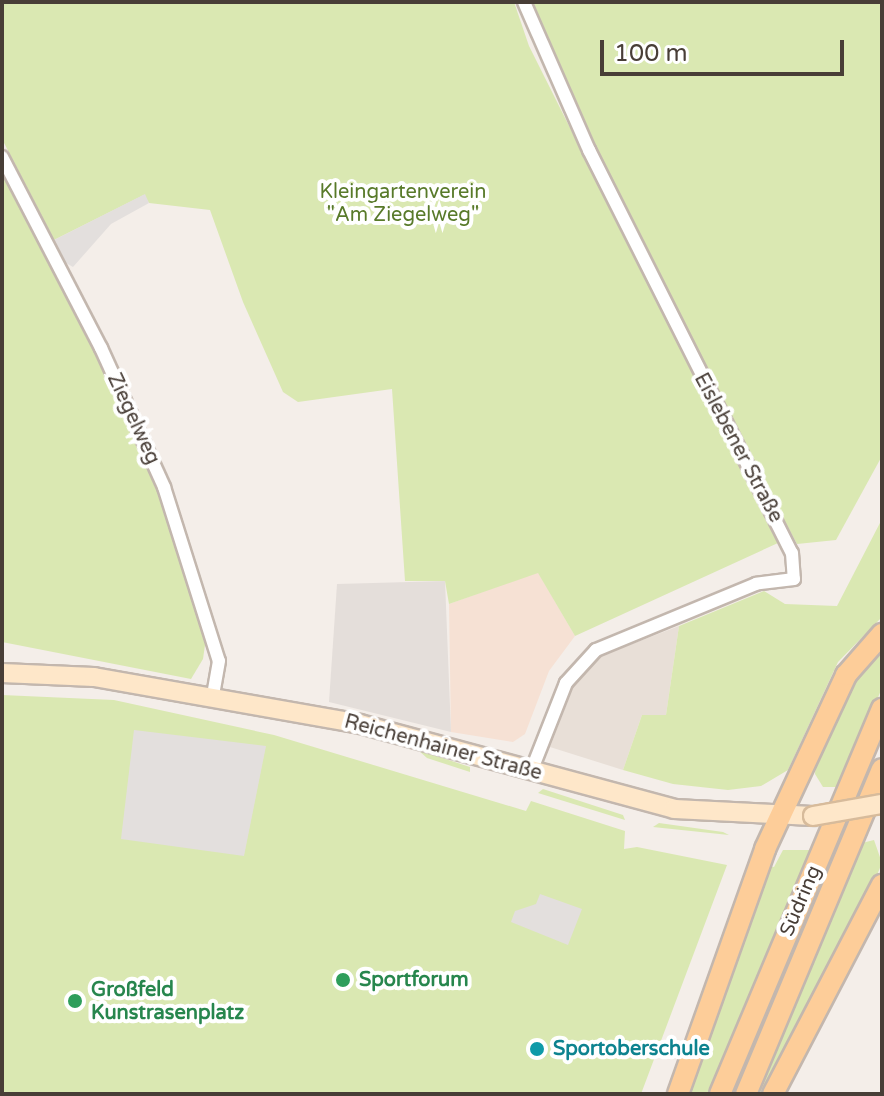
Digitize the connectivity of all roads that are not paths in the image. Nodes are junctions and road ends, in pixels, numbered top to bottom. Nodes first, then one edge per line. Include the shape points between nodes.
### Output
1 (524, 2) edge
2 (2, 157) edge
3 (882, 634) edge
4 (2, 673) edge
5 (213, 695) junction
6 (882, 709) edge
7 (882, 769) edge
8 (531, 772) junction
9 (882, 804) edge
10 (782, 816) junction
11 (882, 885) edge
12 (678, 1094) edge
13 (720, 1094) edge
14 (746, 1094) edge
15 (773, 1094) edge

1 - 8 street, Eislebener Straße via 589,150 792,553 794,579 756,584 596,650 566,683
2 - 5 street, Ziegelweg via 101,348 164,487 219,661
3 - 10 main road via 846,675
4 - 5 main road, Reichenhainer Straße via 94,677
5 - 8 main road, Reichenhainer Straße via 403,734
6 - 13 main road, Südring
7 - 14 main road, Südring
8 - 10 main road, Reichenhainer Straße via 674,809
9 - 10 main road, Reichenhainer Straße, bridge
10 - 12 main road via 765,849
11 - 15 main road

